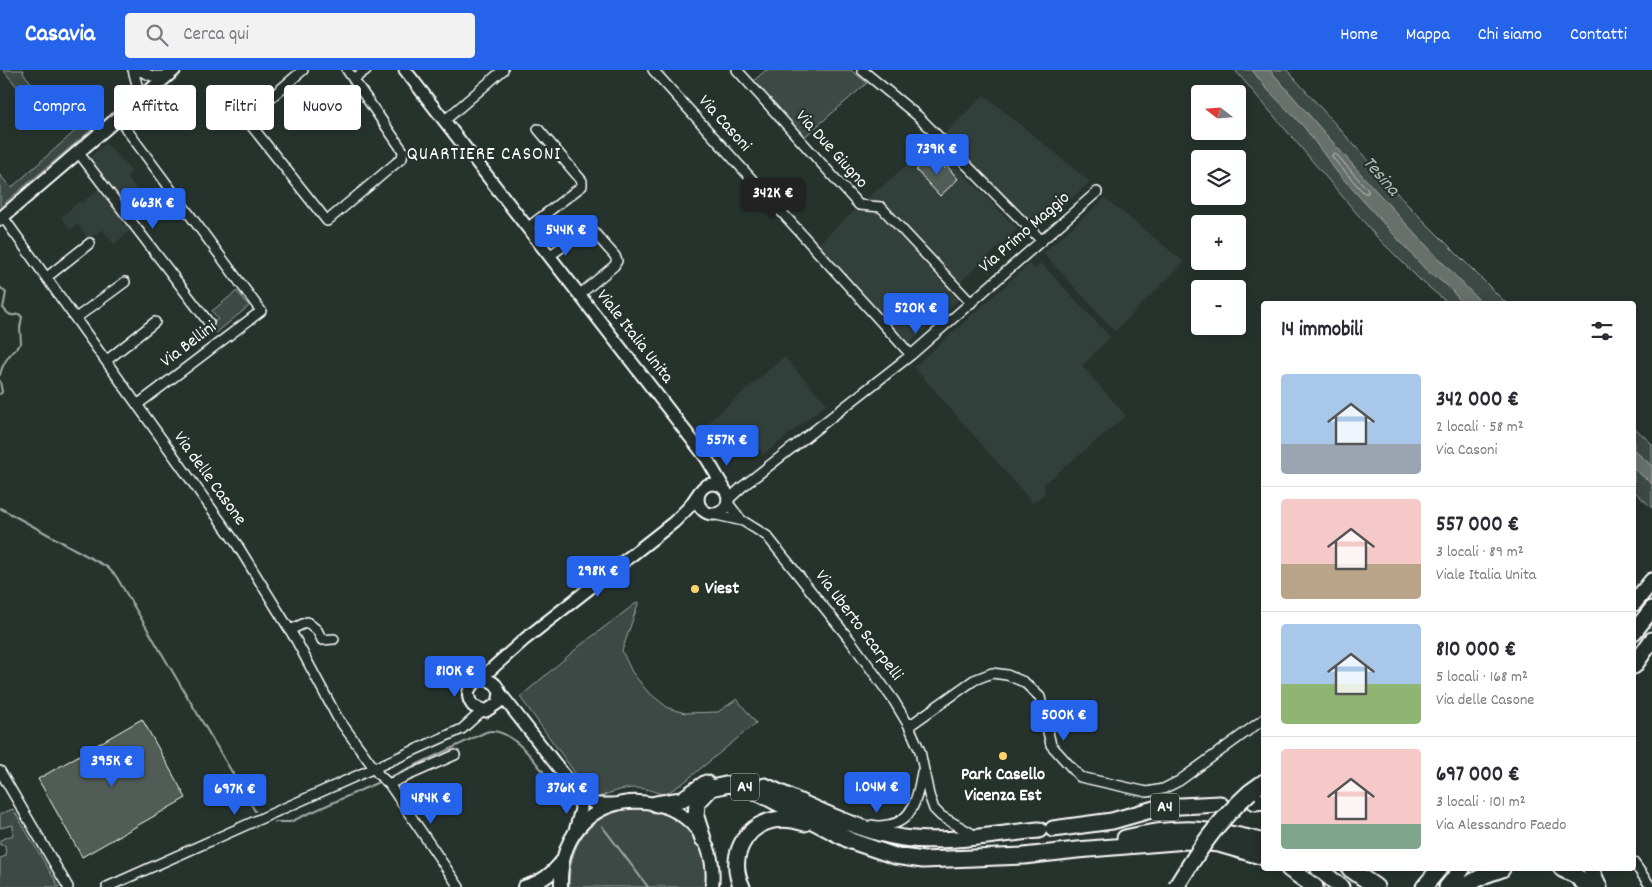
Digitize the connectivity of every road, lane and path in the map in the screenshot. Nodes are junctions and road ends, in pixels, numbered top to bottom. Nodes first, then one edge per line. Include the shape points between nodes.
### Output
1 (133, 70) edge
2 (138, 70) edge
3 (303, 70) edge
4 (347, 70) edge
5 (366, 70) edge
6 (406, 70) edge
7 (503, 70) edge
8 (653, 70) edge
9 (737, 70) edge
10 (862, 70) edge
11 (170, 73) edge
12 (354, 79) junction
13 (137, 85) edge
14 (157, 85) edge
15 (114, 121) edge
16 (444, 121) junction
17 (538, 129) dead end
18 (127, 130) edge
19 (78, 152) junction
20 (1097, 192) dead end
21 (1, 218) edge
22 (527, 228) junction
23 (1042, 242) junction
24 (90, 243) dead end
25 (549, 256) junction
26 (47, 277) junction
27 (124, 282) dead end
28 (579, 295) junction
29 (971, 303) junction
30 (76, 318) junction
31 (155, 322) dead end
32 (210, 322) dead end
33 (911, 355) junction
34 (106, 361) junction
35 (137, 405) junction
36 (707, 459) junction
37 (702, 489) junction
38 (727, 495) junction
39 (710, 513) junction
40 (743, 521) junction
41 (674, 522) junction
42 (1652, 581) edge
43 (1636, 601) edge
44 (1652, 608) edge
45 (1636, 625) edge
46 (1636, 629) edge
47 (290, 630) junction
48 (1652, 638) edge
49 (334, 639) dead end
50 (506, 655) junction
51 (1636, 658) edge
52 (1636, 663) edge
53 (479, 680) junction
54 (497, 689) junction
55 (482, 709) junction
56 (524, 721) junction
57 (1261, 721) edge
58 (909, 726) junction
59 (455, 755) dead end
60 (923, 767) junction
61 (0, 771) edge
62 (382, 777) junction
63 (579, 794) junction
64 (1258, 797) edge
65 (618, 803) junction
66 (656, 804) junction
67 (807, 804) junction
68 (1220, 804) dead end
69 (1112, 821) junction
70 (828, 830) junction
71 (1261, 830) edge
72 (573, 836) junction
73 (976, 836) junction
74 (703, 839) junction
75 (1261, 841) edge
76 (1077, 850) junction
77 (1261, 855) edge
78 (1193, 858) junction
79 (563, 859) junction
80 (1636, 866) edge
81 (1292, 871) edge
82 (1321, 871) edge
83 (1353, 871) edge
84 (1437, 871) edge
85 (1460, 871) edge
86 (1496, 871) edge
87 (1566, 871) edge
88 (1592, 871) edge
89 (714, 884) edge
90 (68, 887) edge
91 (107, 887) edge
92 (459, 887) edge
93 (524, 887) edge
94 (560, 887) edge
95 (742, 887) edge
96 (1170, 887) edge
97 (1176, 887) edge
98 (1188, 887) edge
99 (1315, 887) edge
100 (1341, 887) edge
101 (1376, 887) edge
102 (1424, 887) edge
103 (1447, 887) edge
104 (1463, 887) edge
105 (1588, 887) edge
106 (1599, 887) edge
107 (1651, 887) edge

1 - 13 street
2 - 11 street via 152,76
3 - 12 street via 246,119 327,221 402,158 403,152
4 - 12 street
5 - 12 street
6 - 16 street, Viale Italia Unita
7 - 16 street
8 - 33 street, Via Casoni
9 - 29 street, Via Due Giugno via 859,205 882,207
10 - 23 street via 919,117
11 - 14 main road
15 - 19 main road
16 - 22 street, Viale Italia Unita
17 - 22 street via 582,181 582,186
18 - 35 street, Via Bellini via 261,311
19 - 21 main road
19 - 32 street
20 - 23 street, Via Primo Maggio
21 - 26 street, Via delle Casone
22 - 25 street, Viale Italia Unita
23 - 29 street, Via Primo Maggio
24 - 26 street
25 - 28 street, Viale Italia Unita
25 - 28 street via 592,230 615,256 614,266
26 - 30 street, Via delle Casone
27 - 30 street
28 - 36 street, Viale Italia Unita
29 - 33 street, Via Primo Maggio
30 - 34 street, Via delle Casone
31 - 34 street
33 - 38 street, Via Primo Maggio via 742,487
34 - 35 street, Via delle Casone
35 - 47 street, Via delle Casone via 236,544
36 - 37 street
36 - 38 street, Viale Italia Unita
37 - 38 street via 712,484
37 - 39 street via 698,496 700,506
37 - 41 street
38 - 39 street via 721,512
38 - 40 street, Via Uberto Scarpelli via 737,517
39 - 40 street, Via Uberto Scarpelli
39 - 41 street via 690,515
40 - 58 street, Via Uberto Scarpelli via 767,536 879,678
41 - 50 street
42 - 43 highway
44 - 45 highway
44 - 46 highway
47 - 49 street via 307,622 317,630 322,640
47 - 62 street, Via delle Casone via 338,717
48 - 51 highway
48 - 52 highway
50 - 53 street
50 - 54 street
53 - 54 street via 487,680
53 - 55 street via 474,683 468,697
54 - 55 street via 498,703
54 - 56 street
55 - 56 street via 504,711
55 - 62 street via 462,729
56 - 63 street
57 - 58 street via 1179,781 1147,792 1080,777 1052,745 1040,698 1024,682 1007,675 992,673 974,680
58 - 60 street, Via Uberto Scarpelli
59 - 62 street
60 - 67 street, Via Uberto Scarpelli via 914,804 908,815 893,825 878,827
60 - 73 street, Via Uberto Scarpelli via 934,809
61 - 90 street
62 - 91 street
62 - 92 street, Via delle Casone
63 - 65 street via 595,804
63 - 72 street via 580,816
64 - 78 highway, bridge via 1214,828
64 - 98 highway via 1220,835
65 - 66 main road via 639,801
65 - 72 main road via 597,812
66 - 67 highway, A4 via 681,800 710,781 732,777 757,783
66 - 74 main road via 679,814
67 - 73 highway, A4 via 865,829 897,838 926,840
68 - 69 highway, A4 via 1161,808
69 - 71 highway via 1206,820
69 - 73 highway, A4
70 - 74 highway, A4 via 753,790 724,784 711,788 697,804 696,817
70 - 76 highway via 895,856 922,860 1024,856
70 - 95 highway via 782,819 758,825 746,836 737,854
72 - 79 main road
74 - 89 main road via 710,857
75 - 76 highway via 1206,829 1156,830
76 - 77 highway via 1198,841
78 - 96 highway, bridge
78 - 97 highway, bridge
79 - 93 main road via 554,872
79 - 94 main road
80 - 107 street
81 - 99 highway
82 - 100 highway
83 - 101 highway
84 - 102 highway
85 - 103 highway
86 - 104 highway
87 - 105 highway
88 - 106 highway

